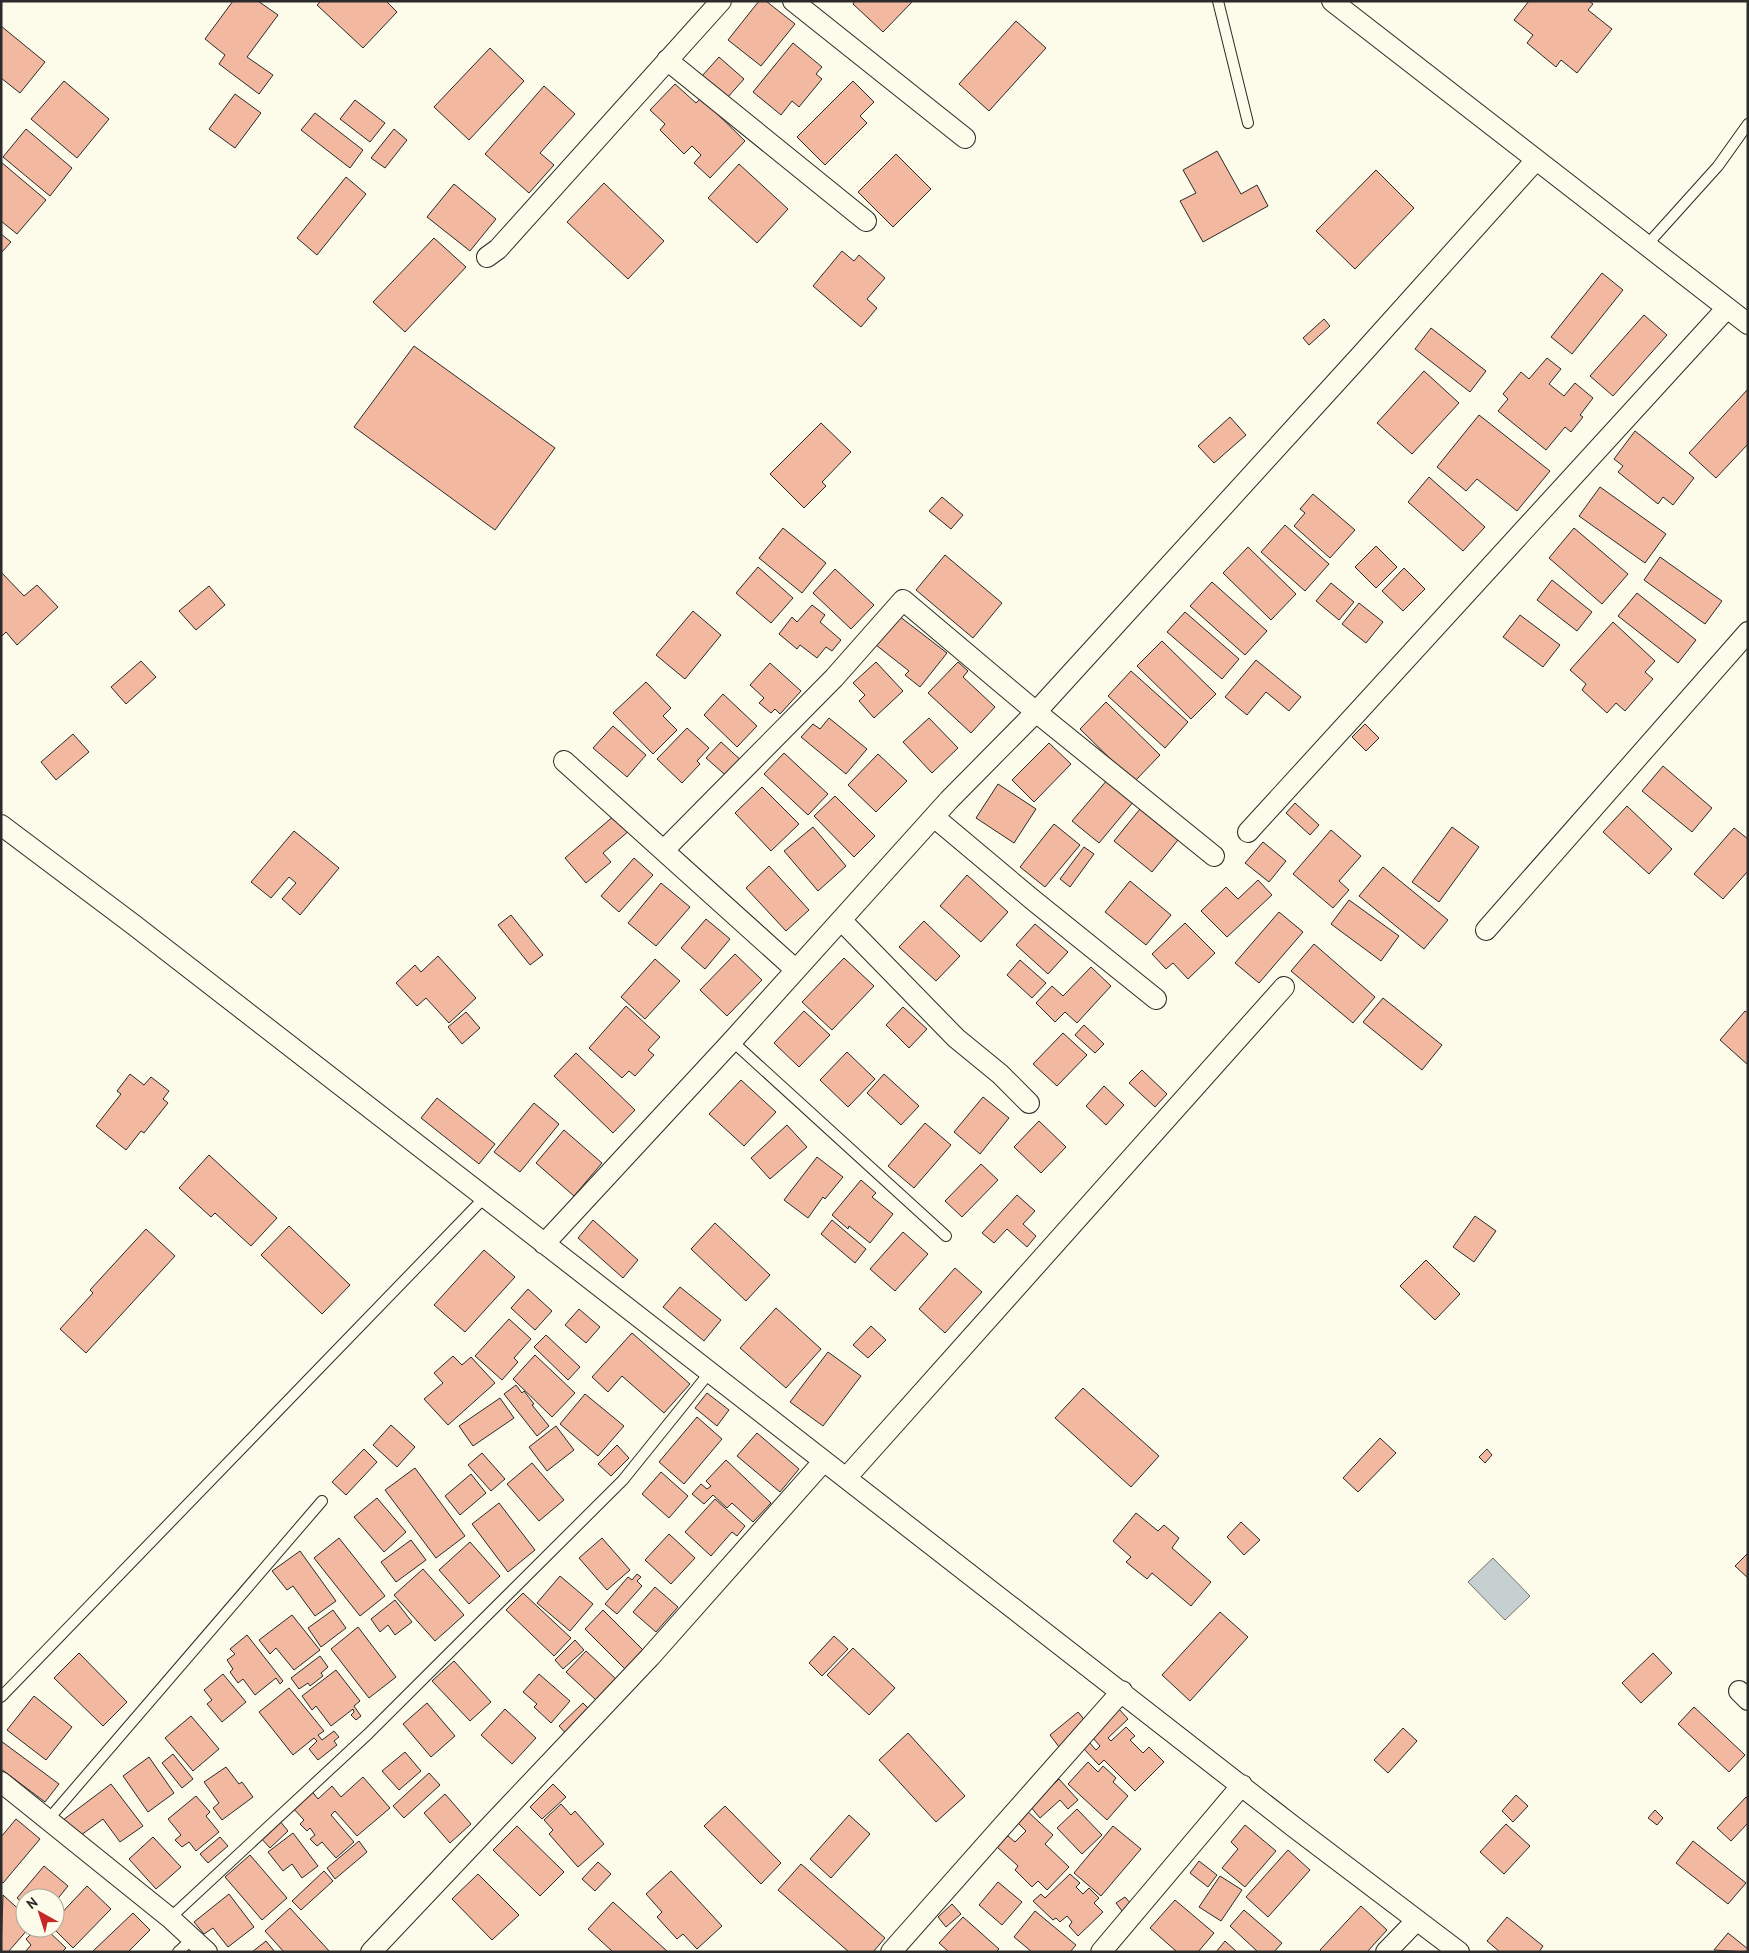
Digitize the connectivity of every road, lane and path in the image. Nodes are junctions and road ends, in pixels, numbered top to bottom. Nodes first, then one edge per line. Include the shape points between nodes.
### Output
1 (721, 1) edge
2 (793, 1) edge
3 (1218, 1) edge
4 (1332, 1) edge
5 (668, 60) junction
6 (1248, 123) dead end
7 (1748, 124) edge
8 (965, 138) dead end
9 (1536, 160) junction
10 (866, 221) dead end
11 (1646, 246) junction
12 (487, 257) dead end
13 (1726, 308) junction
14 (1748, 324) edge
15 (1748, 632) edge
16 (1036, 712) junction
17 (564, 761) dead end
18 (934, 816) junction
19 (1, 825) edge
20 (1248, 832) dead end
21 (664, 850) junction
22 (1214, 856) dead end
23 (841, 920) junction
24 (1486, 930) dead end
25 (796, 970) junction
26 (1284, 987) dead end
27 (1156, 999) dead end
28 (732, 1041) junction
29 (1029, 1103) dead end
30 (485, 1197) junction
31 (946, 1236) dead end
32 (544, 1244) junction
33 (710, 1372) junction
34 (823, 1462) junction
35 (846, 1478) junction
36 (322, 1501) dead end
37 (1122, 1691) junction
38 (1, 1696) edge
39 (1, 1782) edge
40 (1242, 1785) junction
41 (47, 1820) junction
42 (170, 1918) junction
43 (1417, 1920) junction
44 (185, 1945) edge
45 (208, 1952) edge
46 (371, 1952) edge
47 (891, 1952) edge
48 (1101, 1952) edge
49 (1386, 1952) edge
50 (1459, 1952) edge

1 - 5 street
2 - 8 street
3 - 6 lane
4 - 9 street
5 - 10 street
5 - 12 street via 498,249
7 - 11 lane via 1718,166
9 - 11 street
9 - 16 street
11 - 13 street
13 - 14 street
13 - 20 street
15 - 24 street
16 - 18 street
16 - 21 street via 903,600 834,678
16 - 22 street
17 - 21 street
18 - 23 street
18 - 27 street
19 - 30 street
21 - 25 street
23 - 25 street
23 - 29 street via 956,1038
25 - 28 street
26 - 35 street
28 - 31 lane
28 - 32 street
30 - 32 street
30 - 38 lane
32 - 33 street
33 - 34 street
33 - 42 lane via 623,1480 368,1734
34 - 35 street
34 - 46 street via 650,1657
35 - 37 street
36 - 41 lane
37 - 40 street
37 - 47 street
39 - 41 street
40 - 43 street
40 - 48 street
41 - 42 street
42 - 44 street
43 - 49 street
43 - 50 street
44 - 45 street

